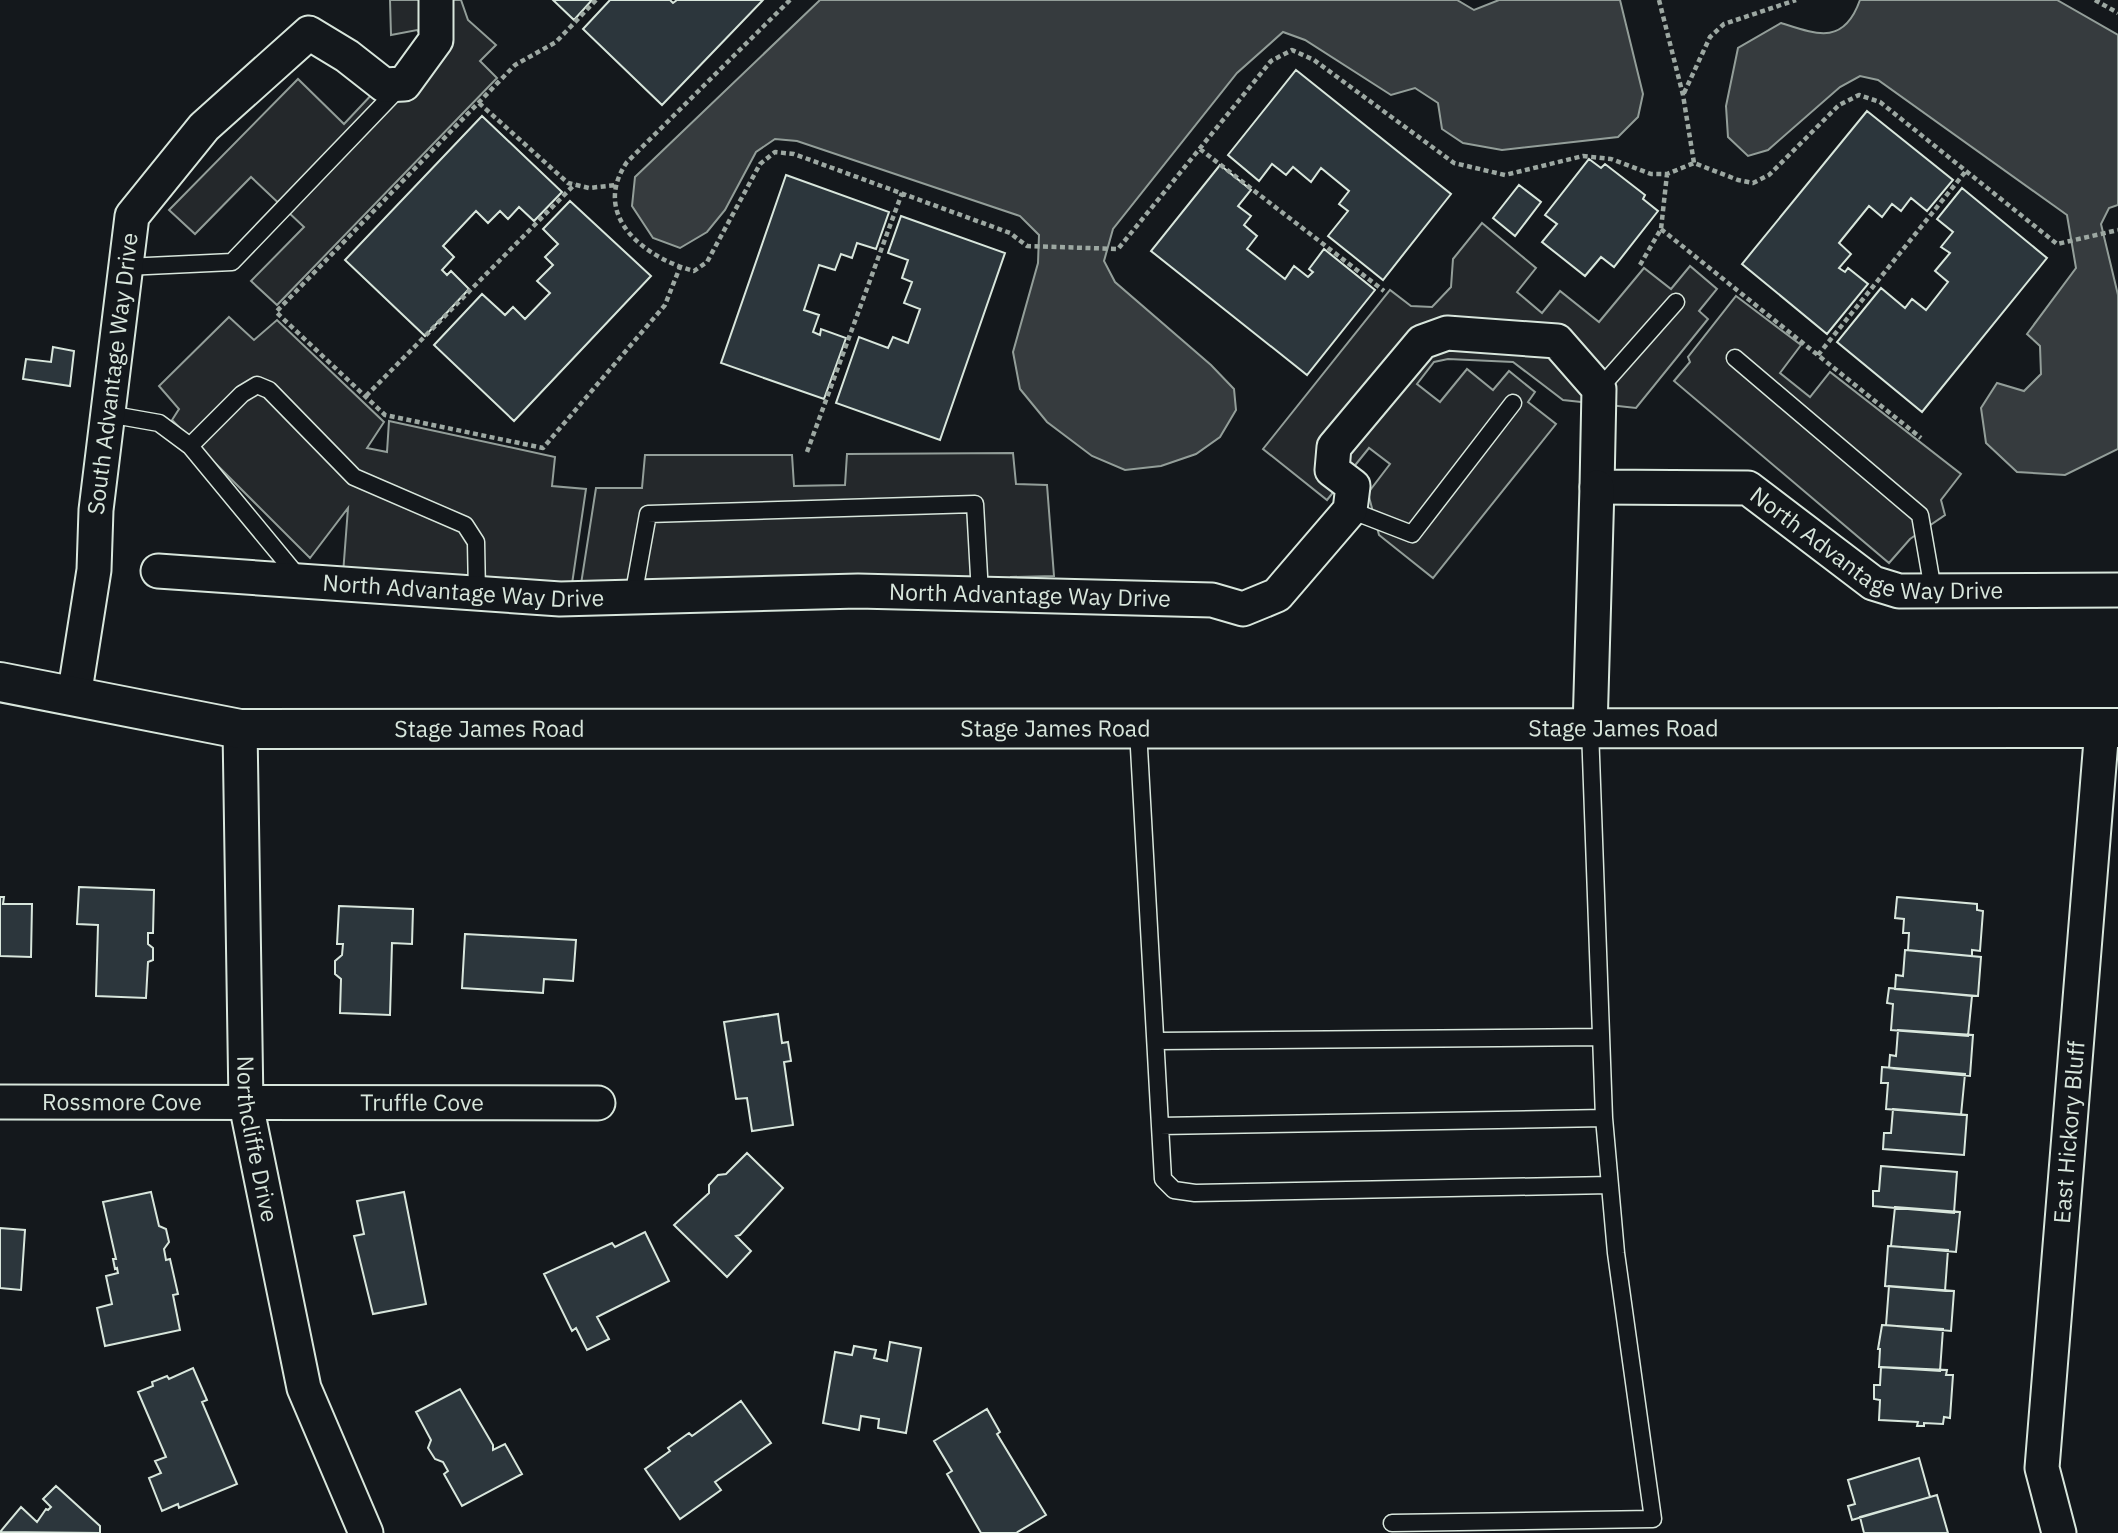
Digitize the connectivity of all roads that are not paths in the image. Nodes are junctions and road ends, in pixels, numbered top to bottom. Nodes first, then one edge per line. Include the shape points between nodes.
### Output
1 (436, 0) edge
2 (404, 84) junction
3 (125, 267) junction
4 (1676, 302) dead end
5 (1735, 358) dead end
6 (1599, 388) junction
7 (1513, 403) dead end
8 (108, 414) junction
9 (190, 446) junction
10 (1597, 487) junction
11 (1350, 510) junction
12 (158, 571) dead end
13 (302, 581) junction
14 (1933, 590) junction
15 (2118, 590) edge
16 (477, 594) junction
17 (980, 594) junction
18 (634, 597) junction
19 (0, 682) edge
20 (74, 697) junction
21 (2110, 728) edge
22 (240, 729) junction
23 (1590, 729) junction
24 (1138, 730) junction
25 (1601, 1037) junction
26 (1157, 1041) junction
27 (0, 1102) edge
28 (598, 1103) dead end
29 (246, 1104) junction
30 (1604, 1118) junction
31 (1160, 1126) junction
32 (1610, 1185) junction
33 (1392, 1523) dead end
34 (366, 1533) edge
35 (2059, 1533) edge

1 - 2 street via 436,40
2 - 3 lane via 232,262
2 - 3 street, South Advantage Way Drive via 384,85 309,33 204,127 132,216
3 - 8 street, South Advantage Way Drive
4 - 6 lane
5 - 14 lane via 1920,515
6 - 10 street
6 - 11 street via 1557,341 1447,333 1422,342 1334,447 1332,470 1353,486
7 - 11 lane via 1412,534
8 - 9 lane via 159,424
8 - 20 street, South Advantage Way Drive via 94,570
9 - 13 lane
9 - 16 lane via 242,394 257,385 269,390 354,477 465,525 476,542
10 - 14 street, North Advantage Way Drive via 1748,488 1873,583 1899,591
10 - 23 street
11 - 17 street, North Advantage Way Drive via 1277,595 1243,609 1212,600
12 - 13 street, North Advantage Way Drive
13 - 16 street, North Advantage Way Drive
14 - 15 street, North Advantage Way Drive
16 - 18 street, North Advantage Way Drive via 560,600
17 - 18 street, North Advantage Way Drive via 858,591
17 - 18 lane via 975,504 648,514
19 - 20 main road, Stage James Road
20 - 22 main road, Stage James Road
21 - 23 main road, Stage James Road
21 - 35 street, East Hickory Bluff via 2042,1468
22 - 24 main road, Stage James Road
22 - 29 street, Northcliffe Drive
23 - 24 main road, Stage James Road
23 - 25 lane
24 - 26 lane
25 - 26 lane
25 - 30 lane
26 - 31 lane
27 - 29 street, Rossmore Cove
28 - 29 street, Truffle Cove
29 - 34 street, Northcliffe Drive via 304,1388
30 - 31 lane
30 - 32 lane
31 - 32 lane via 1163,1179 1174,1190 1195,1193
32 - 33 lane via 1653,1519

